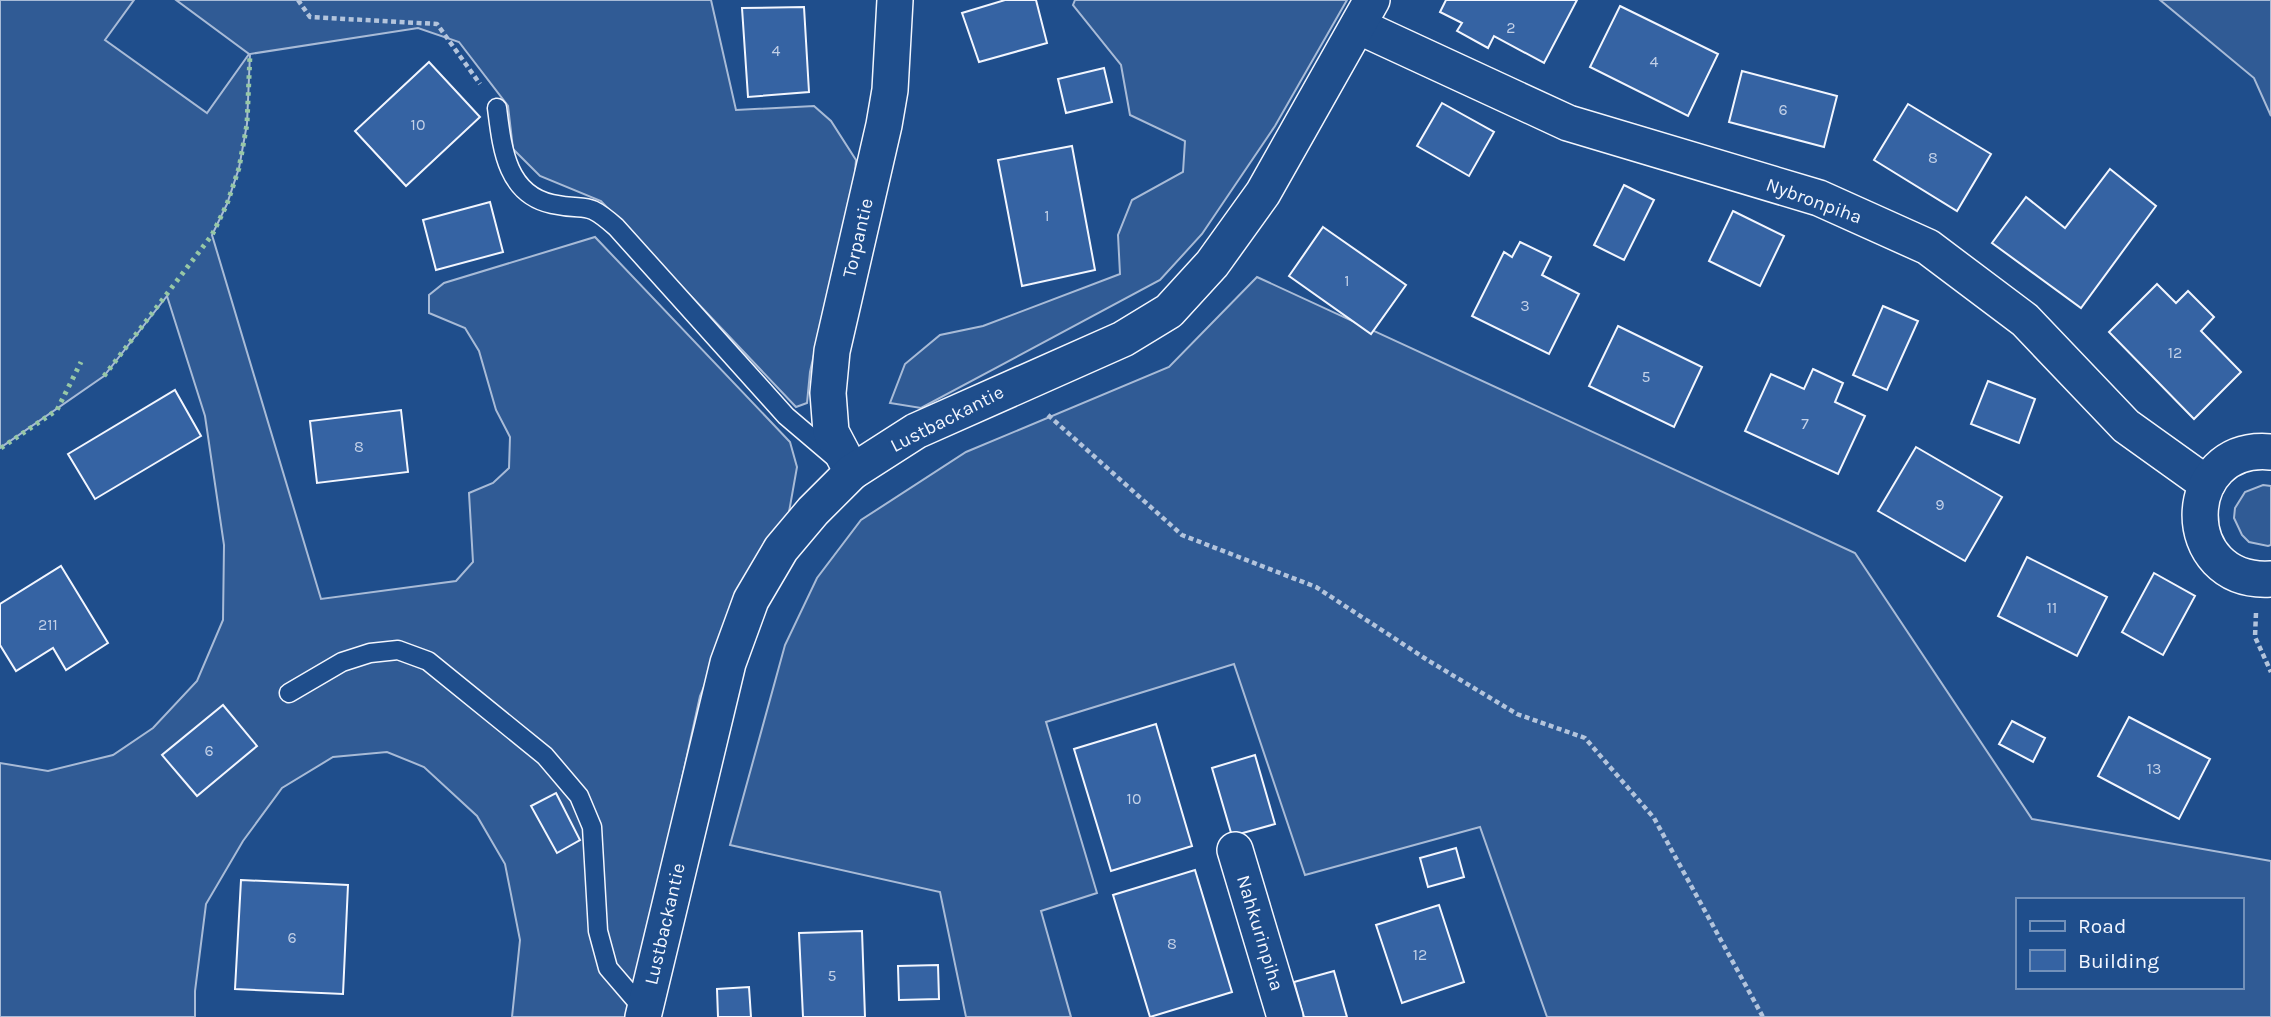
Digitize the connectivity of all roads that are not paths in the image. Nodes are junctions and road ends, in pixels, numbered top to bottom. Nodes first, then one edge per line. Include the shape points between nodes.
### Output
1 (895, 0) edge
2 (1365, 13) edge
3 (497, 108) road end
4 (2271, 452) edge
5 (852, 472) junction
6 (2207, 484) junction
7 (2264, 580) edge
8 (289, 693) dead end
9 (1236, 850) dead end
10 (644, 1014) edge
11 (1285, 1017) edge

1 - 5 street, Torpantie via 890,90 832,351 828,393 831,432
2 - 5 street, Lustbackantie via 1263,193 1212,264 1169,312 1123,339 916,431
2 - 6 street, Nybronpiha via 1568,124 1819,198 1928,247 2025,320 2126,426
3 - 5 lane via 503,153 520,188 551,204 593,207 786,416
4 - 6 street via 2238,456 2220,467
5 - 10 street, Lustbackantie via 781,549 751,600 728,663
6 - 7 street via 2199,516 2206,546 2228,569
8 - 10 lane via 342,662 398,650 428,661 545,756 579,796 592,827 598,931 608,968
9 - 11 street, Nahkurinpiha

